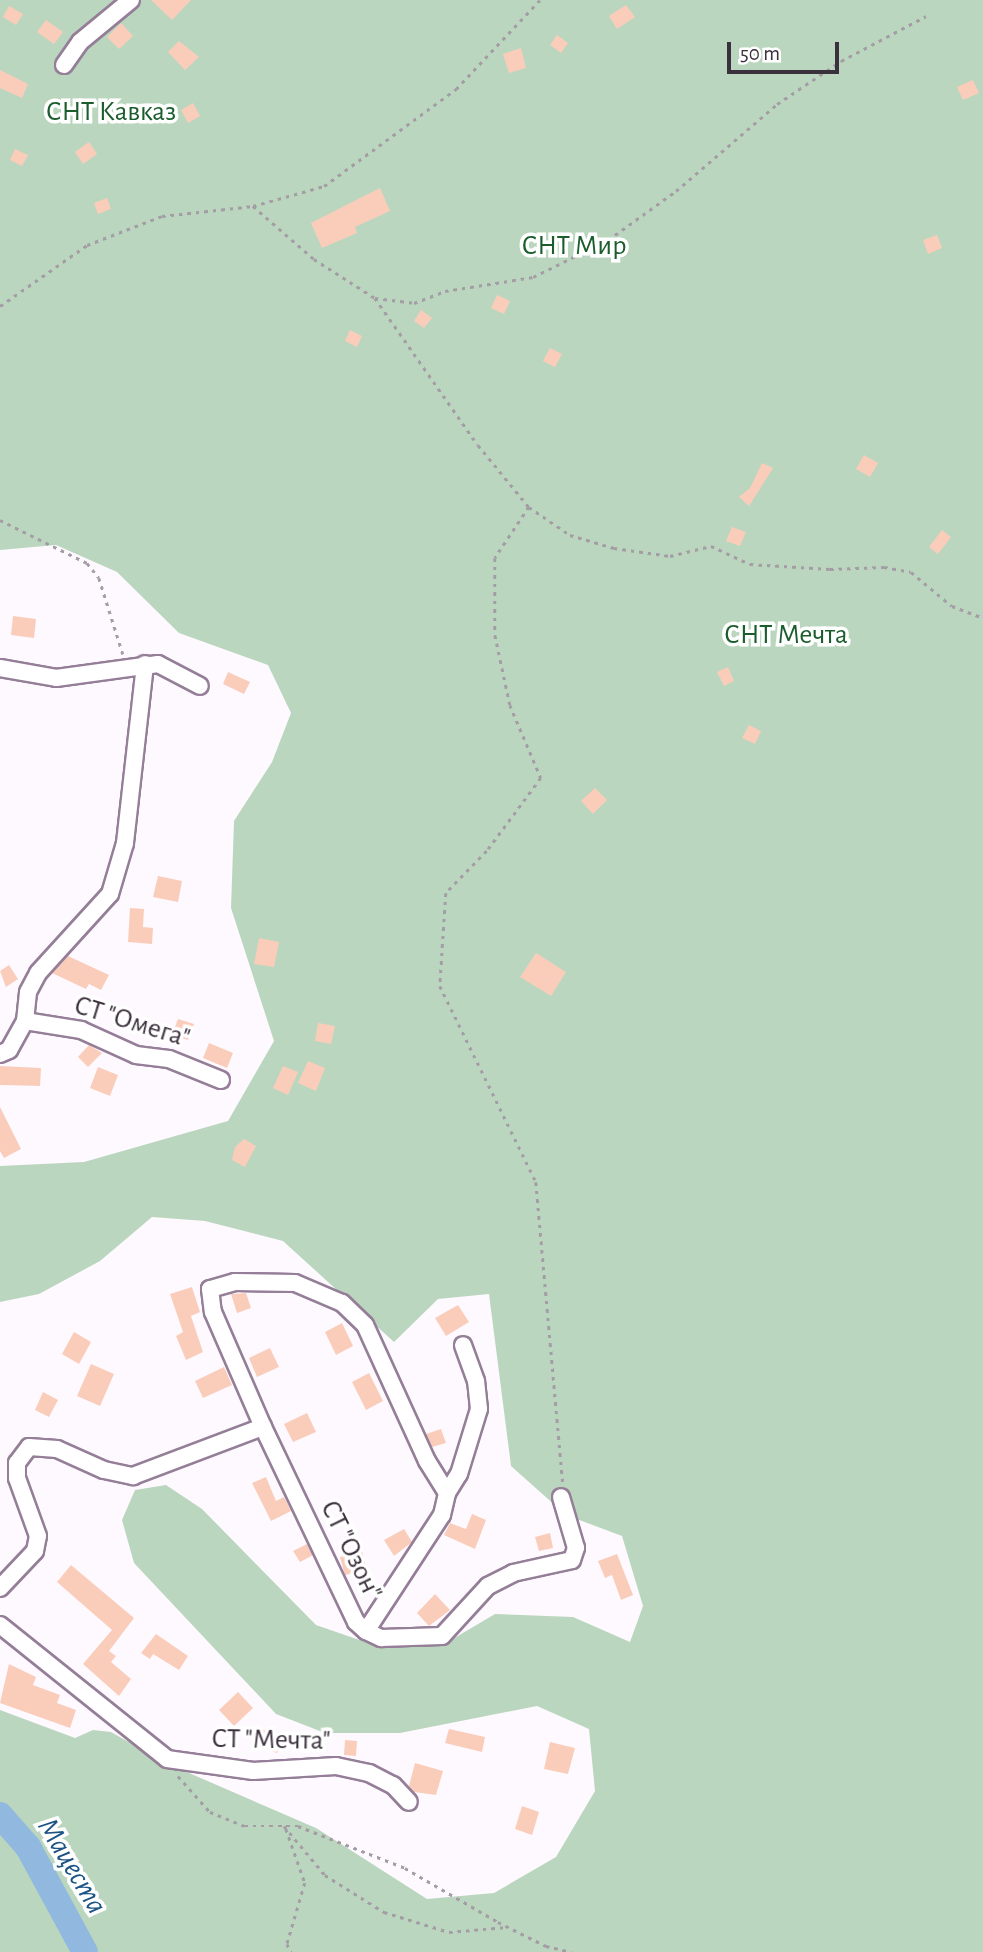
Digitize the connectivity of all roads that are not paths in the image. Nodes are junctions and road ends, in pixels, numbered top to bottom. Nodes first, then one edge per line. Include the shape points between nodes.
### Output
1 (131, 0) edge
2 (64, 65) dead end
3 (145, 664) junction
4 (0, 668) edge
5 (200, 686) dead end
6 (25, 1021) junction
7 (0, 1054) edge
8 (221, 1080) dead end
9 (463, 1345) dead end
10 (263, 1427) junction
11 (447, 1493) junction
12 (561, 1497) road end
13 (0, 1588) edge
14 (0, 1625) edge
15 (366, 1632) junction
16 (409, 1802) dead end

1 - 2 street via 80,42
3 - 4 street via 56,678
3 - 5 street via 158,664
3 - 6 street via 120,867 110,894 38,973 28,992
6 - 7 street via 9,1050
6 - 8 street, СТ "Омега" via 81,1030 136,1055 169,1059
9 - 11 street via 476,1381 479,1409 459,1474
10 - 11 street, СТ "Озон" via 213,1312 210,1289 235,1282 295,1283 342,1303 365,1325 427,1461
10 - 13 street via 133,1476 104,1470 57,1449 29,1447 17,1463 16,1478 38,1536 35,1551
10 - 15 street, СТ "Озон" via 356,1622
11 - 15 street via 442,1515
12 - 15 street, СТ "Озон" via 576,1548 572,1560 513,1573 488,1586 442,1636 381,1638
14 - 16 street, СТ "Мечта" via 167,1759 253,1771 336,1766 369,1773 393,1785

